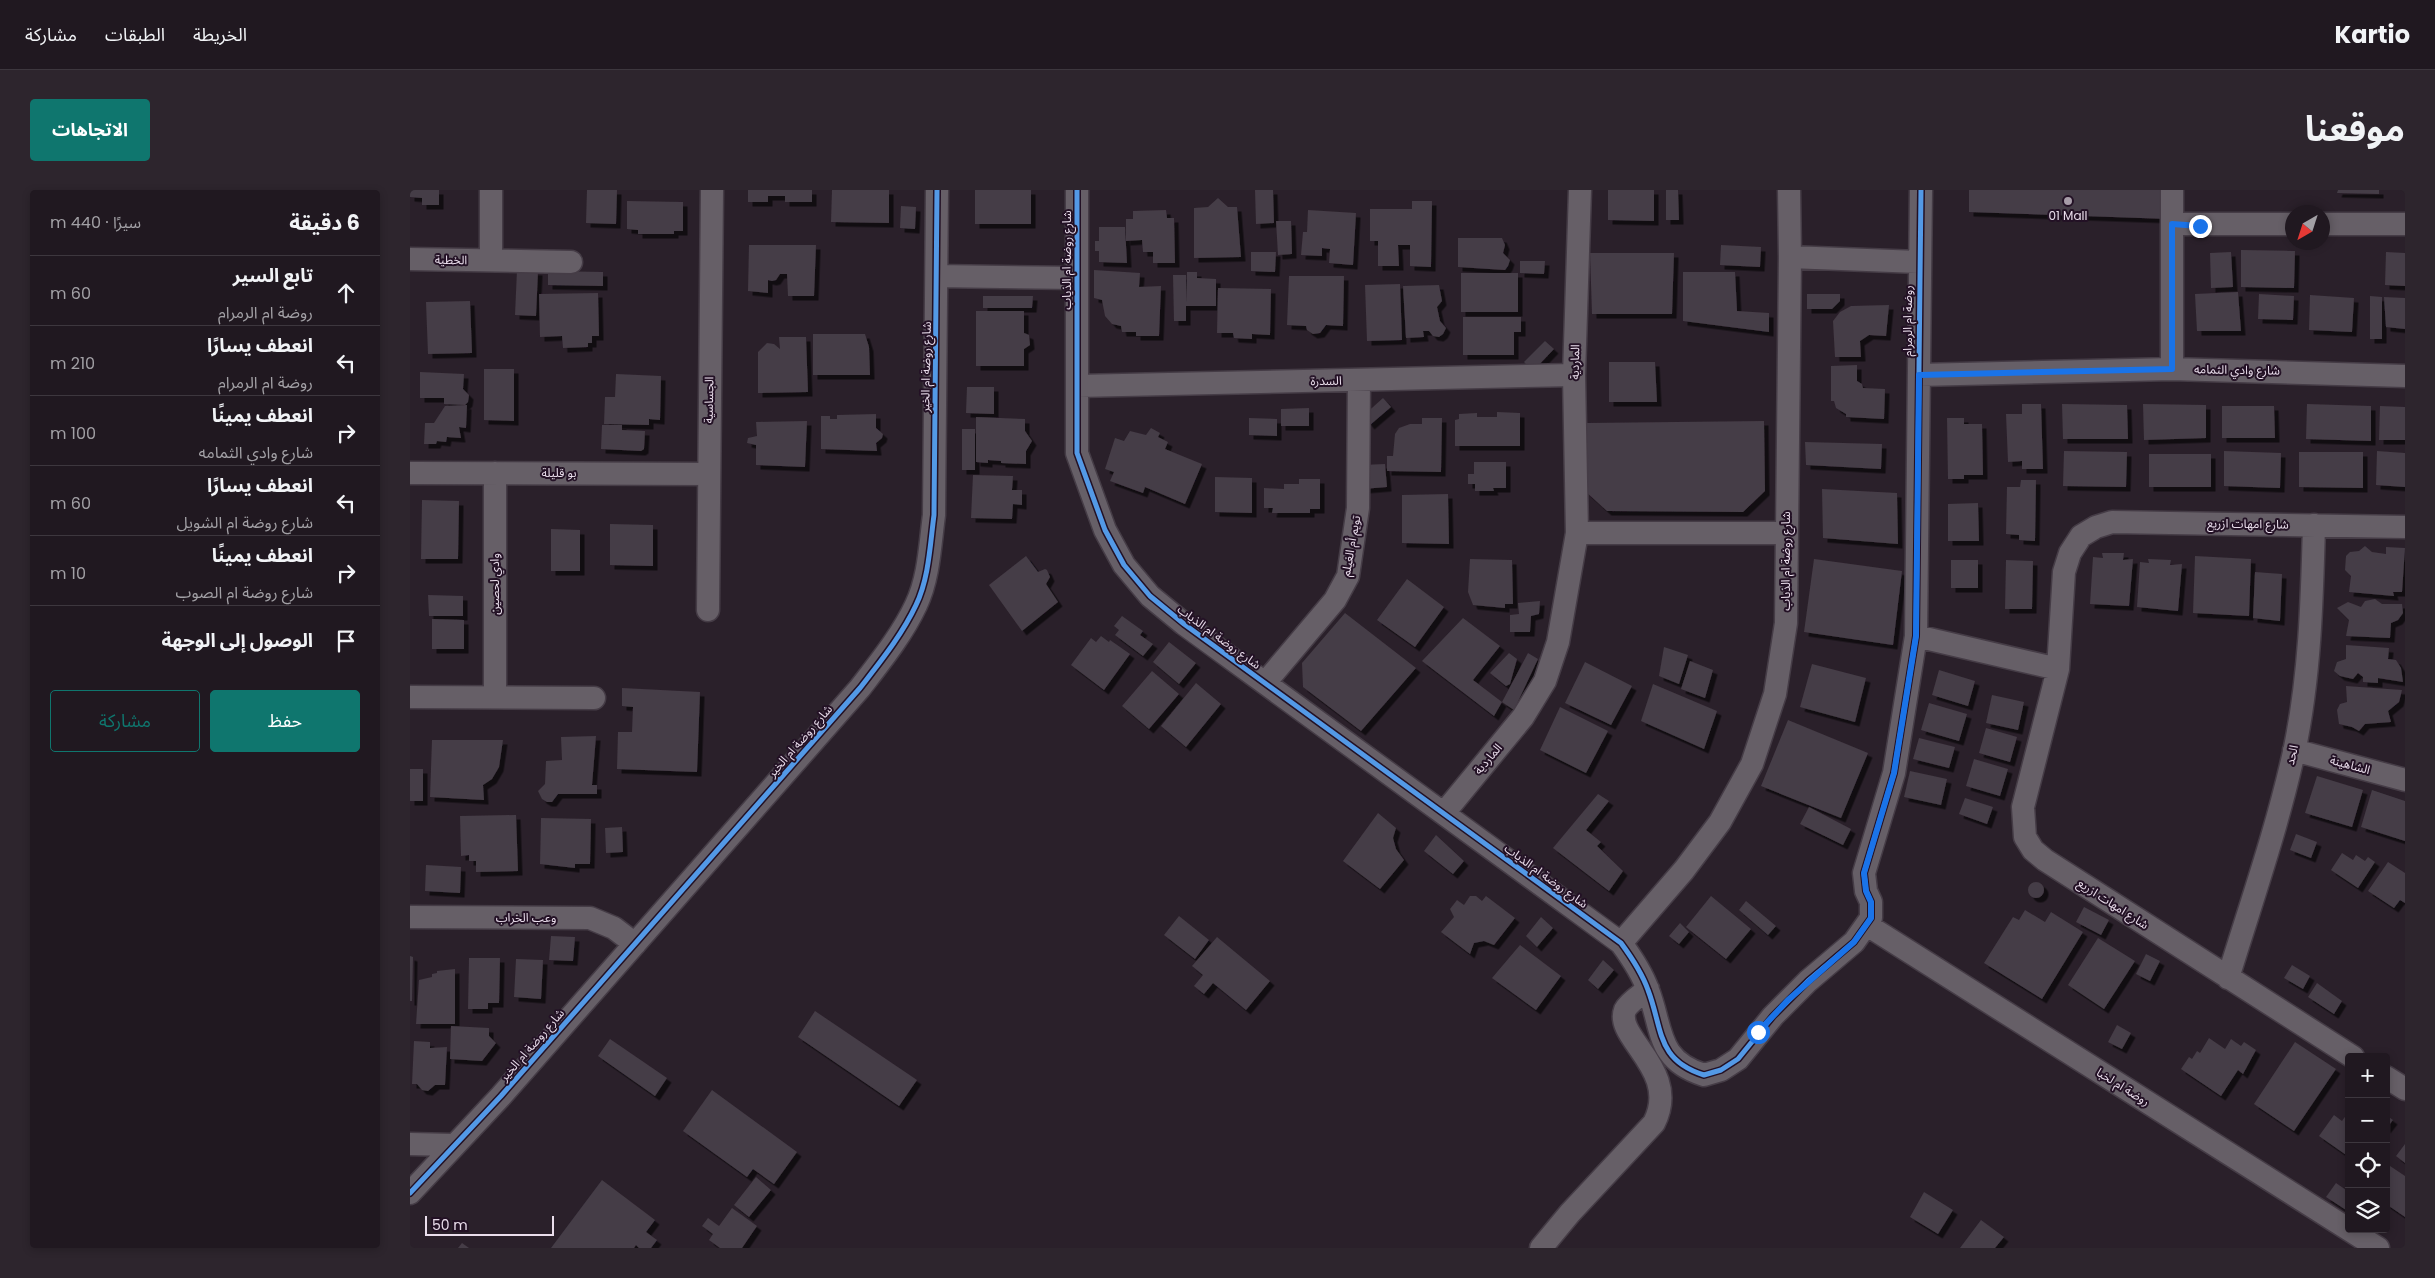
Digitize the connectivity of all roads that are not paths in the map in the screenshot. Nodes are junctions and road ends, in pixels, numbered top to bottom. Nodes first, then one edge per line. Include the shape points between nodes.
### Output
1 (491, 190) edge
2 (712, 190) edge
3 (937, 190) edge
4 (1077, 190) edge
5 (1580, 190) edge
6 (1789, 190) edge
7 (1921, 190) edge
8 (2172, 190) edge
9 (2172, 224) junction
10 (2285, 224) edge
11 (2330, 224) edge
12 (2405, 224) edge
13 (1790, 257) junction
14 (410, 259) edge
15 (491, 260) junction
16 (571, 262) dead end
17 (1918, 262) junction
18 (937, 276) junction
19 (1077, 278) junction
20 (2172, 369) junction
21 (1574, 375) junction
22 (1919, 375) junction
23 (2405, 376) edge
24 (1359, 380) junction
25 (1077, 386) junction
26 (410, 473) edge
27 (495, 473) junction
28 (708, 474) junction
29 (2314, 525) junction
30 (2405, 527) edge
31 (1577, 533) junction
32 (1786, 533) junction
33 (708, 610) dead end
34 (1916, 636) junction
35 (2058, 670) junction
36 (1265, 683) junction
37 (410, 696) edge
38 (495, 696) junction
39 (594, 698) dead end
40 (2294, 750) junction
41 (2405, 780) edge
42 (1444, 813) junction
43 (410, 917) edge
44 (1867, 925) junction
45 (1621, 943) junction
46 (635, 944) junction
47 (2228, 978) junction
48 (1648, 989) junction
49 (2347, 1053) edge
50 (2390, 1080) edge
51 (2405, 1089) edge
52 (410, 1144) edge
53 (453, 1145) junction
54 (410, 1193) edge
55 (1541, 1248) edge
56 (2378, 1248) edge

1 - 15 street
2 - 28 street, الجساسية
3 - 18 street, شارع روضة ام الخير
4 - 19 street, شارع روضة ام الذياب
5 - 21 street, الماردية
6 - 13 street, شارع روضة ام الذياب
7 - 17 street, روضة ام الرمرام
8 - 9 street
9 - 10 street
9 - 20 street
11 - 12 street
13 - 17 street
13 - 32 street, شارع روضة ام الذياب
14 - 15 street, الخطية
15 - 16 street, الخطية
17 - 22 street, روضة ام الرمرام
18 - 19 street, شارع روضة ام الذياب
18 - 46 street, شارع روضة ام الخير via 934,515 928,565 916,604 891,648 860,688
19 - 25 street, شارع روضة ام الذياب
20 - 22 street, شارع وادي الثمامه
20 - 23 street, شارع وادي الثمامه
21 - 24 street, السدرة
21 - 31 street, الماردية
22 - 34 street, روضة ام الرمرام
24 - 25 street, السدرة
24 - 36 street, تويم أم الغيلم via 1358,508 1348,576 1335,600
25 - 36 street, شارع روضة ام الذياب via 1077,453 1105,530 1124,565 1150,596
26 - 27 street, بو قليلة
27 - 28 street, بو قليلة
27 - 38 street, وادي لحصين
28 - 33 street, الجساسية
29 - 30 street, شارع امهات ازريع
29 - 35 street, شارع امهات ازريع via 2112,522 2096,527 2081,536 2070,553 2064,572
29 - 40 street, الحد via 2309,644
31 - 32 street
31 - 42 street, الماردية via 1558,642 1544,681 1523,718
32 - 45 street, شارع روضة ام الذياب via 1786,622 1775,694 1752,764 1720,822 1684,870
34 - 35 street
34 - 44 street, روضة ام الرمرام via 1894,773 1864,873 1872,910
35 - 47 street, شارع امهات ازريع via 2023,807 2025,837 2045,860
36 - 42 street, شارع روضة ام الذياب
37 - 38 street
38 - 39 street
40 - 41 street, الشاهينة
40 - 47 street, الحد via 2275,829
42 - 45 street, شارع روضة ام الذياب
43 - 46 street, وعب الخراب via 590,918 614,928
44 - 48 street via 1854,942 1783,1005 1738,1059 1713,1074 1694,1072 1670,1054 1660,1036
44 - 56 street, روضة ام لخبا
45 - 48 street
46 - 53 street, شارع روضة ام الخير via 501,1096
47 - 49 street, شارع امهات ازريع
48 - 55 street via 1627,1007 1624,1017 1626,1028 1659,1079 1661,1099 1658,1115
50 - 51 street
52 - 53 street
53 - 54 street, شارع روضة ام الخير

